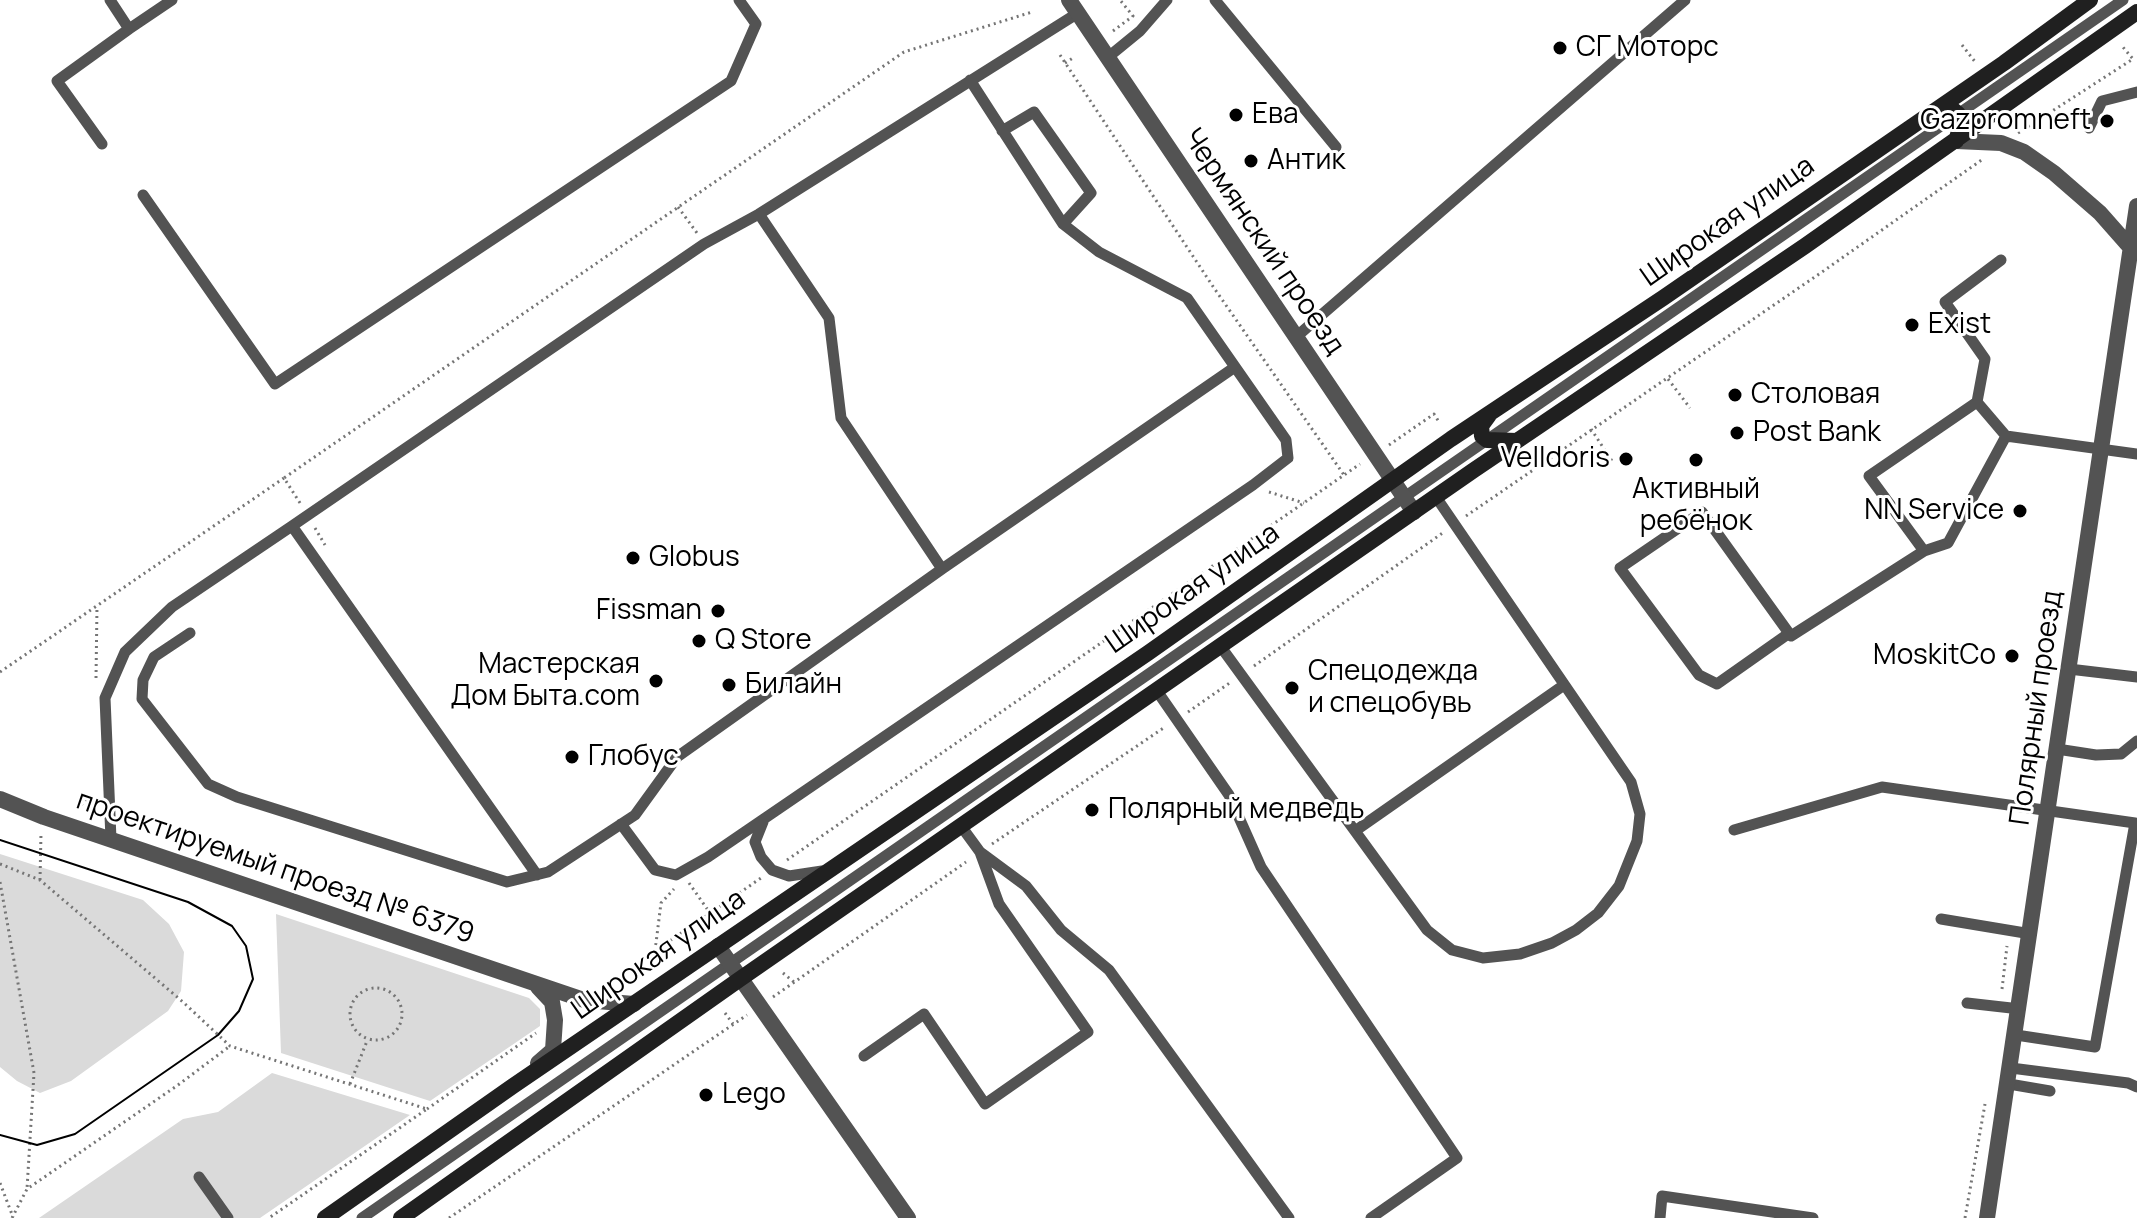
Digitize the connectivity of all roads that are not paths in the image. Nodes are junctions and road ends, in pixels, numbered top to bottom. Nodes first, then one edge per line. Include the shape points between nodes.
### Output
1 (110, 0) edge
2 (172, 0) edge
3 (739, 0) edge
4 (1167, 0) edge
5 (1215, 0) edge
6 (1685, 0) edge
7 (2090, 0) edge
8 (2123, 0) edge
9 (1073, 7) edge
10 (2137, 12) edge
11 (129, 29) junction
12 (1107, 58) junction
13 (970, 80) junction
14 (2137, 92) edge
15 (1938, 109) junction
16 (1958, 114) junction
17 (2089, 128) dead end
18 (1002, 131) junction
19 (1956, 141) junction
20 (102, 144) dead end
21 (1336, 147) dead end
22 (143, 195) dead end
23 (2137, 206) edge
24 (759, 214) junction
25 (1063, 224) junction
26 (2130, 247) junction
27 (2001, 260) dead end
28 (1296, 337) junction
29 (1235, 367) junction
30 (1977, 402) junction
31 (1490, 413) junction
32 (2006, 436) junction
33 (1487, 440) junction
34 (1518, 441) junction
35 (2100, 450) junction
36 (2137, 454) edge
37 (1392, 479) junction
38 (1404, 497) junction
39 (1436, 497) junction
40 (1414, 512) junction
41 (292, 526) junction
42 (1924, 551) junction
43 (942, 569) junction
44 (190, 633) dead end
45 (1788, 634) junction
46 (1221, 647) junction
47 (2069, 669) junction
48 (2137, 677) edge
49 (1564, 685) junction
50 (1157, 691) junction
51 (2137, 741) edge
52 (2057, 749) junction
53 (0, 799) edge
54 (2048, 811) junction
55 (763, 821) junction
56 (621, 824) junction
57 (961, 826) junction
58 (1734, 830) dead end
59 (1355, 831) junction
60 (111, 839) junction
61 (980, 852) junction
62 (830, 869) junction
63 (537, 875) junction
64 (1941, 919) dead end
65 (2031, 934) junction
66 (718, 946) junction
67 (730, 964) junction
68 (740, 979) junction
69 (534, 983) junction
70 (1967, 1003) dead end
71 (634, 1004) junction
72 (2020, 1009) junction
73 (2016, 1035) junction
74 (864, 1056) dead end
75 (2010, 1076) junction
76 (513, 1086) junction
77 (2137, 1087) edge
78 (2050, 1091) dead end
79 (199, 1177) dead end
80 (1791, 1216) edge
81 (228, 1218) edge
82 (325, 1218) edge
83 (362, 1218) edge
84 (401, 1218) edge
85 (908, 1218) edge
86 (1289, 1218) edge
87 (1371, 1218) edge
88 (1660, 1218) edge
89 (1813, 1218) edge
90 (1987, 1218) edge

1 - 11 lane
2 - 11 lane
3 - 22 lane via 756,24 731,81 275,384
4 - 12 lane
5 - 21 lane
6 - 28 lane
7 - 15 main road, Широкая улица
8 - 16 lane, Широкая улица
9 - 12 street, Чермянский проезд
9 - 13 lane
10 - 19 main road
11 - 20 lane via 57,81
12 - 28 street, Чермянский проезд
13 - 18 lane
13 - 24 lane
14 - 17 lane via 2102,101
15 - 16 main road
15 - 31 main road, Широкая улица
16 - 19 main road via 1962,122
16 - 33 lane, Широкая улица
18 - 25 lane
18 - 25 lane via 1034,112 1091,193
19 - 26 street via 2001,143 2024,152 2100,213
19 - 34 main road
23 - 26 street, Полярный проезд
24 - 41 lane via 704,244
24 - 43 lane via 829,318 841,418
25 - 29 lane via 1099,252 1187,298
26 - 35 street, Полярный проезд
27 - 30 lane via 1945,302 1985,359
28 - 37 street, Чермянский проезд
29 - 43 lane
29 - 55 lane via 1286,440 1288,458
30 - 32 lane
30 - 42 lane via 1869,476
31 - 33 main road via 1481,426
31 - 37 main road, Широкая улица
32 - 35 lane
32 - 42 lane via 1948,543
33 - 34 main road
33 - 38 lane, Широкая улица
34 - 39 main road
35 - 36 lane
35 - 47 street, Полярный проезд
37 - 38 street, Чермянский проезд
37 - 62 main road, Широкая улица
38 - 40 street, Чермянский проезд
38 - 67 lane, Широкая улица
39 - 40 main road
39 - 49 lane
40 - 46 main road
41 - 60 lane via 172,607 125,652 105,698
41 - 63 lane
42 - 45 lane
43 - 56 lane via 677,757 640,811
44 - 63 lane via 154,657 143,680 142,699 208,784 254,804 507,882
45 - 45 lane via 1702,512 1620,568 1699,675 1717,684
46 - 50 main road
46 - 59 lane
47 - 48 lane
47 - 52 street, Полярный проезд
49 - 59 lane
49 - 59 lane via 1631,782 1640,814 1637,841 1619,886 1576,930 1520,954 1483,958 1452,950 1427,930
50 - 57 main road
50 - 87 lane via 1234,802 1261,867 1457,1158
51 - 52 lane via 2121,754
52 - 54 street, Полярный проезд
53 - 60 street, проектируемый проезд № 6379
54 - 58 lane via 1882,787
54 - 65 street, Полярный проезд
54 - 73 lane via 2135,823 2095,1047
55 - 56 lane via 676,875 655,870
55 - 62 lane via 755,842 772,870 789,876
56 - 63 lane
57 - 61 lane
57 - 68 main road
60 - 69 street, проектируемый проезд № 6379
61 - 74 lane via 999,904 1088,1032 985,1104 924,1014
61 - 86 lane via 1026,886 1061,930 1109,970
62 - 66 main road, Широкая улица
64 - 65 lane
65 - 72 street, Полярный проезд
66 - 67 street
66 - 71 main road, Широкая улица
67 - 68 street
67 - 83 lane, Широкая улица
68 - 84 main road
68 - 85 street
69 - 71 street, проектируемый проезд № 6379 via 584,1000
69 - 76 street via 552,1002 553,1050
70 - 72 lane
71 - 76 main road, Широкая улица
72 - 73 street, Полярный проезд
73 - 75 street, Полярный проезд
75 - 77 lane
75 - 78 lane
75 - 90 street, Полярный проезд
76 - 82 main road, Широкая улица
79 - 81 lane
80 - 88 lane via 1662,1196
80 - 89 lane

